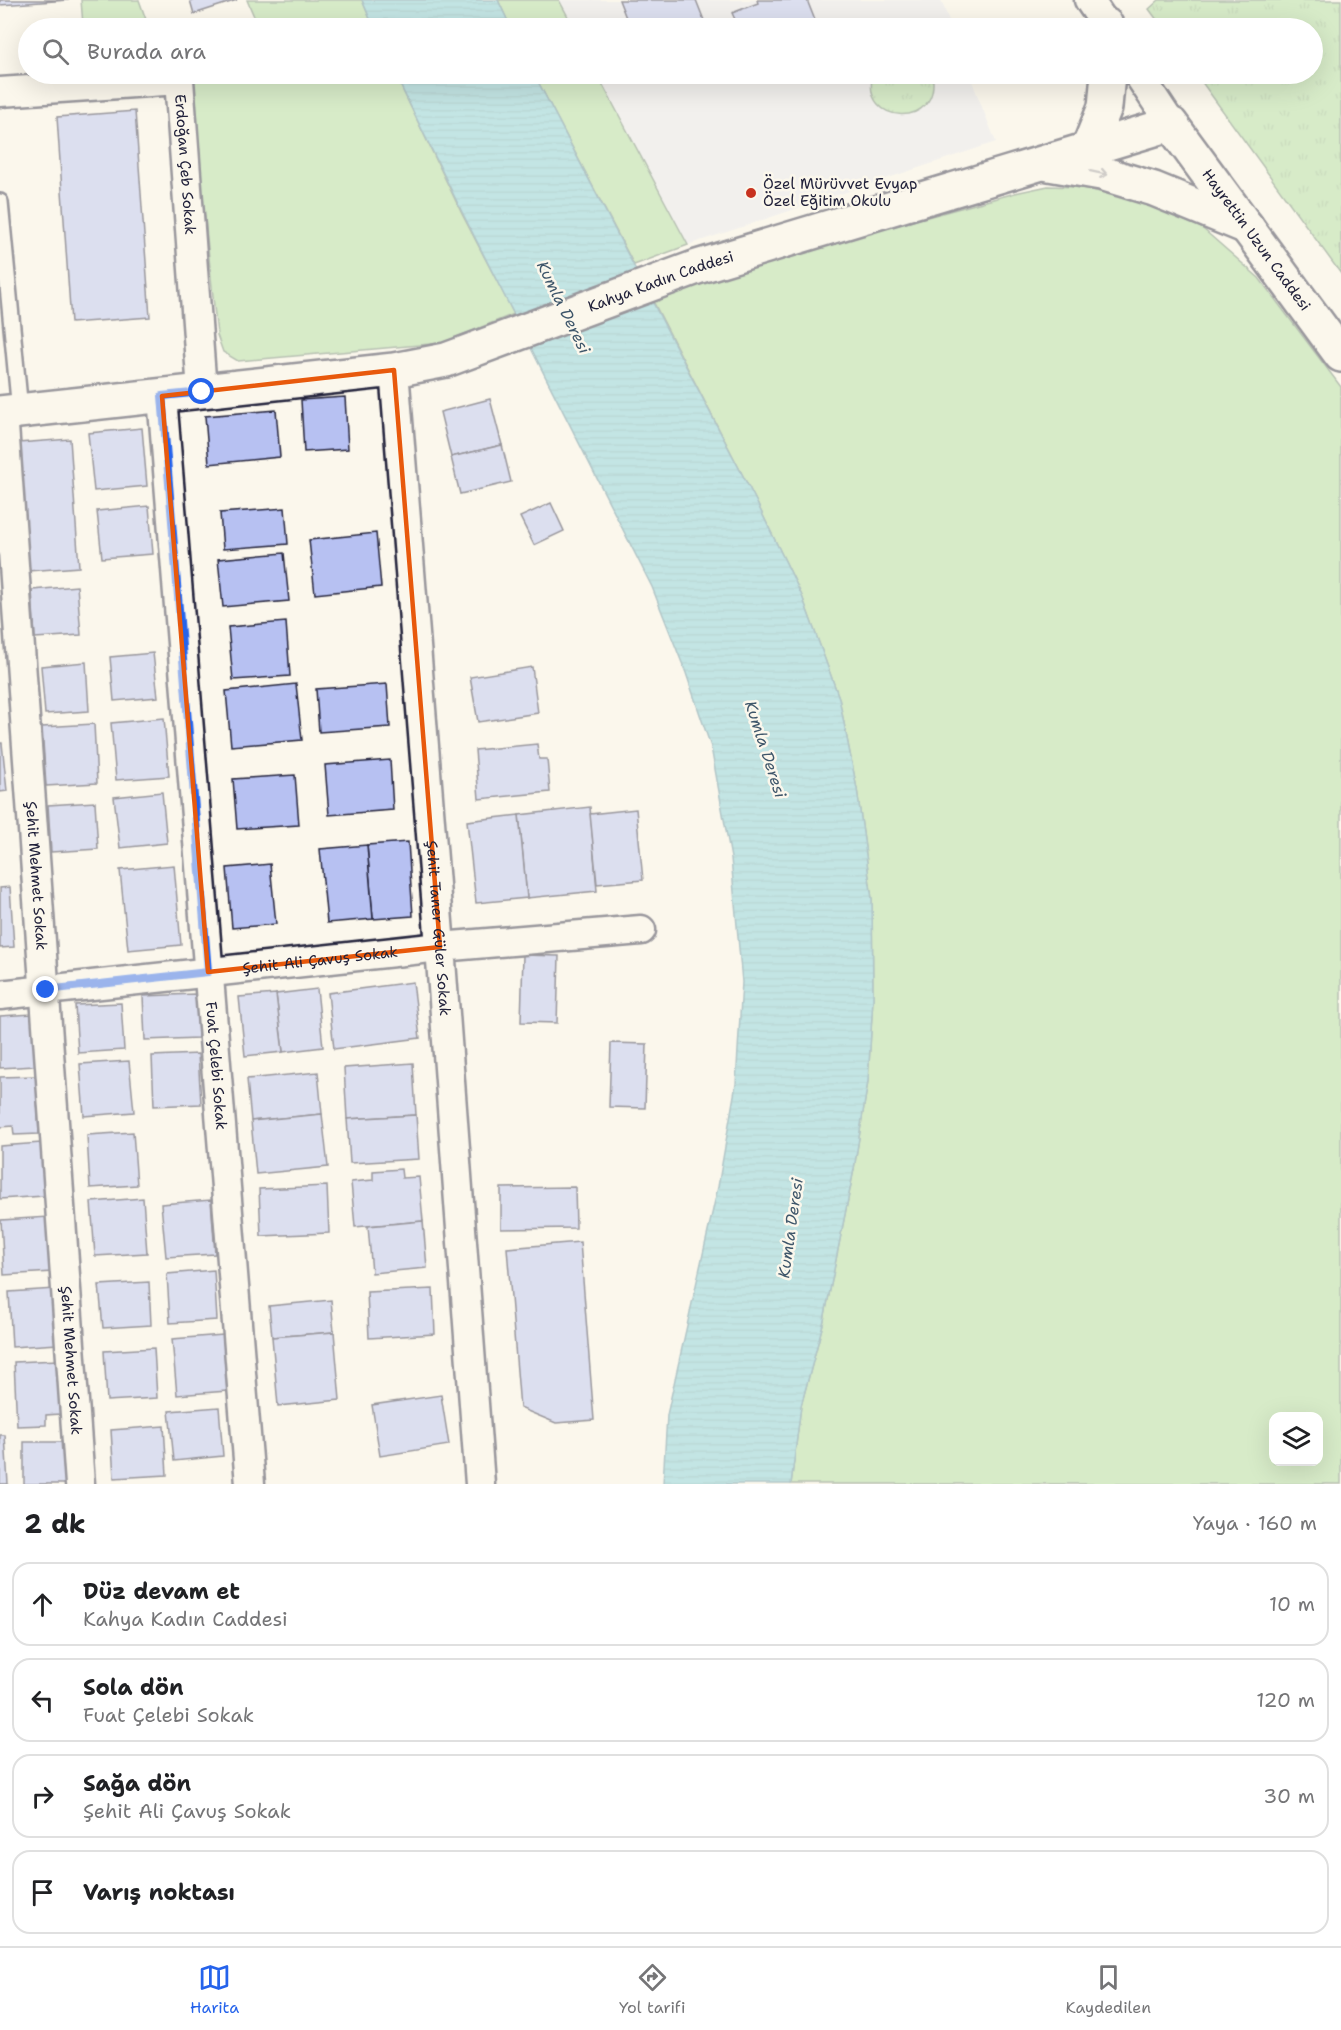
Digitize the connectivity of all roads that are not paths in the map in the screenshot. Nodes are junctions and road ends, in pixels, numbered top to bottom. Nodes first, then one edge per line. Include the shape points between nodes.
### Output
1 (119, 84) edge
2 (179, 84) edge
3 (1107, 84) edge
4 (1145, 84) edge
5 (0, 92) edge
6 (1171, 124) junction
7 (1088, 148) junction
8 (1041, 163) junction
9 (0, 202) edge
10 (1247, 227) junction
11 (1341, 355) edge
12 (394, 370) junction
13 (202, 392) junction
14 (162, 396) junction
15 (8, 412) edge
16 (641, 930) dead end
17 (440, 946) junction
18 (208, 972) junction
19 (46, 990) junction
20 (0, 994) edge
21 (80, 1484) edge
22 (250, 1484) edge
23 (480, 1484) edge

1 - 5 street, Erdoğan Çeb Sokak
2 - 13 street, Erdoğan Çeb Sokak
3 - 7 street via 1105,107
4 - 6 street
6 - 7 street, Kahya Kadın Caddesi
6 - 10 street, Hayrettin Uzun Caddesi
7 - 8 street, Kahya Kadın Caddesi
8 -> 10 street via 1101,173 1155,189
8 - 12 street, Kahya Kadın Caddesi via 697,267 446,360
9 - 15 lane
10 - 11 street, Hayrettin Uzun Caddesi
12 - 13 street, Kahya Kadın Caddesi
12 - 17 street, Şehit Taner Güler Sokak
13 - 14 street, Kahya Kadın Caddesi
14 - 15 street, Kahya Kadın Caddesi
14 - 18 street, Fuat Çelebi Sokak
15 - 19 street, Şehit Mehmet Sokak
16 - 17 street, Şehit Ali Çavuş Sokak
17 - 18 street, Şehit Ali Çavuş Sokak
17 - 23 street, Şehit Taner Güler Sokak
18 - 19 street, Şehit Ali Çavuş Sokak
18 - 22 street, Fuat Çelebi Sokak
19 - 20 street, Şehit Ali Çavuş Sokak
19 - 21 street, Şehit Mehmet Sokak

